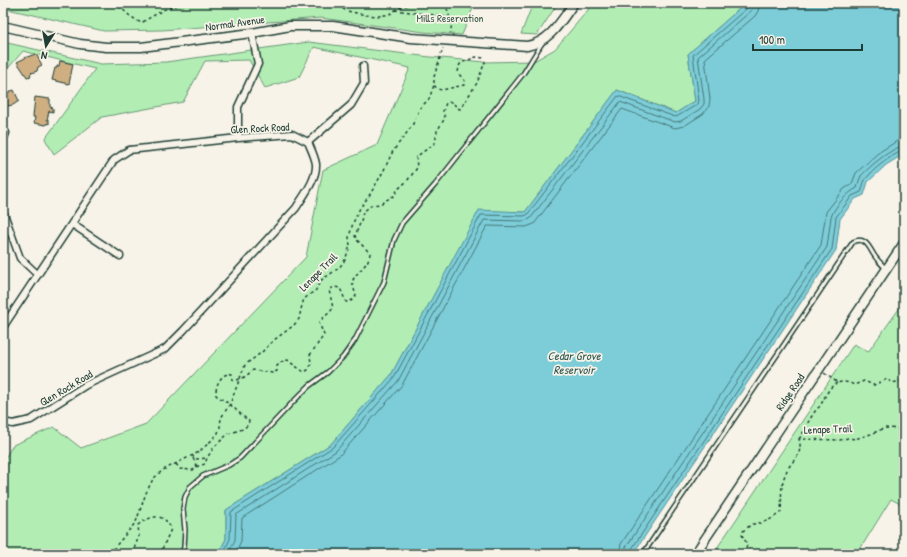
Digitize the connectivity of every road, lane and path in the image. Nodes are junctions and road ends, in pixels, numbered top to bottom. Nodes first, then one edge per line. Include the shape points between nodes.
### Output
1 (66, 3) edge
2 (97, 3) edge
3 (107, 3) edge
4 (183, 3) edge
5 (332, 3) edge
6 (412, 3) edge
7 (446, 3) edge
8 (574, 3) edge
9 (395, 10) junction
10 (450, 20) junction
11 (3, 26) edge
12 (252, 33) junction
13 (447, 41) junction
14 (543, 41) junction
15 (363, 66) dead end
16 (434, 85) junction
17 (6, 133) dead end
18 (238, 138) junction
19 (3, 140) edge
20 (308, 142) junction
21 (3, 211) edge
22 (72, 224) junction
23 (904, 243) edge
24 (120, 256) dead end
25 (887, 269) junction
26 (38, 274) junction
27 (3, 327) edge
28 (819, 370) junction
29 (239, 380) junction
30 (838, 383) junction
31 (904, 385) edge
32 (230, 404) junction
33 (3, 422) edge
34 (904, 430) edge
35 (799, 439) junction
36 (192, 455) junction
37 (207, 458) junction
38 (176, 464) junction
39 (197, 467) junction
40 (136, 522) junction
41 (138, 525) junction
42 (109, 554) edge
43 (132, 554) edge
44 (160, 554) edge
45 (182, 554) edge
46 (643, 554) edge
47 (695, 554) edge
48 (745, 554) edge

1 - 2 path
3 - 4 path via 120,7 141,23 163,10
5 - 9 path via 347,11 366,15 383,16
6 - 9 path
7 - 10 path, Lenape Trail
8 - 14 street
9 - 10 path via 442,16
10 - 13 path, Lenape Trail via 452,32
11 - 12 street, Normal Avenue via 80,44 121,48
12 - 13 street, Normal Avenue via 290,26 333,26
12 - 18 street via 258,64 238,107
13 - 14 street, Normal Avenue via 527,46
13 - 16 path, Lenape Trail via 434,77
14 - 45 lane via 523,74 402,223 394,240 384,282 355,340 343,357 292,402 240,458 229,466 203,476 190,487 182,509 185,530
15 - 20 street via 364,83 351,105
16 - 29 path, Lenape Trail via 429,100 420,108 412,126 393,151 360,208 349,234 350,246 345,260 304,299 299,319 293,326 245,365
16 - 29 path via 442,90 464,85 465,81 458,73 458,66 476,57 483,58 485,62 477,83 460,108 451,101 446,104 443,111 445,118 437,131 435,143 416,157 417,168 407,181 395,195 363,212 355,236 370,253 370,259 354,277 352,282 356,296 351,301 346,302 340,288 334,287 329,290 333,308 319,323 324,335 310,355 311,364 308,370 304,372 288,360 277,366 277,371 272,373 253,370
17 - 19 street
18 - 20 street, Glen Rock Road via 292,134
18 - 22 street, Glen Rock Road via 129,150 114,160
20 - 33 street, Glen Rock Road via 316,163 315,174 296,208 164,349 86,385 31,420 13,424
21 - 26 street via 20,258
22 - 24 street
22 - 26 street, Glen Rock Road
23 - 25 street, Ridge Road
25 - 28 street, Ridge Road
25 - 46 lane via 865,242 853,242
26 - 27 street, Glen Rock Road
28 - 30 path
28 - 47 street, Ridge Road
29 - 32 path, Lenape Trail
29 - 32 path via 233,380 232,374 228,373 216,386 216,395
30 - 31 path via 851,382 854,385 864,381 874,385 887,379 892,383 901,381
30 - 35 path via 824,397
32 - 36 path, Lenape Trail via 222,418 218,433 199,452
32 - 37 path via 249,422 248,425 228,434
34 - 35 path, Lenape Trail via 885,428 855,439
35 - 48 path, Lenape Trail via 801,446 797,458 785,473 782,483 781,512 761,524 752,524 744,531 742,535 747,544
36 - 37 path via 195,459
36 - 38 path, Lenape Trail
36 - 39 path
37 - 39 path via 205,464
38 - 39 path via 180,469 193,470
38 - 40 path, Lenape Trail via 157,474 149,483
40 - 41 path
40 - 42 path, Lenape Trail
41 - 43 path via 139,536
41 - 44 path via 154,516 166,520 171,529

